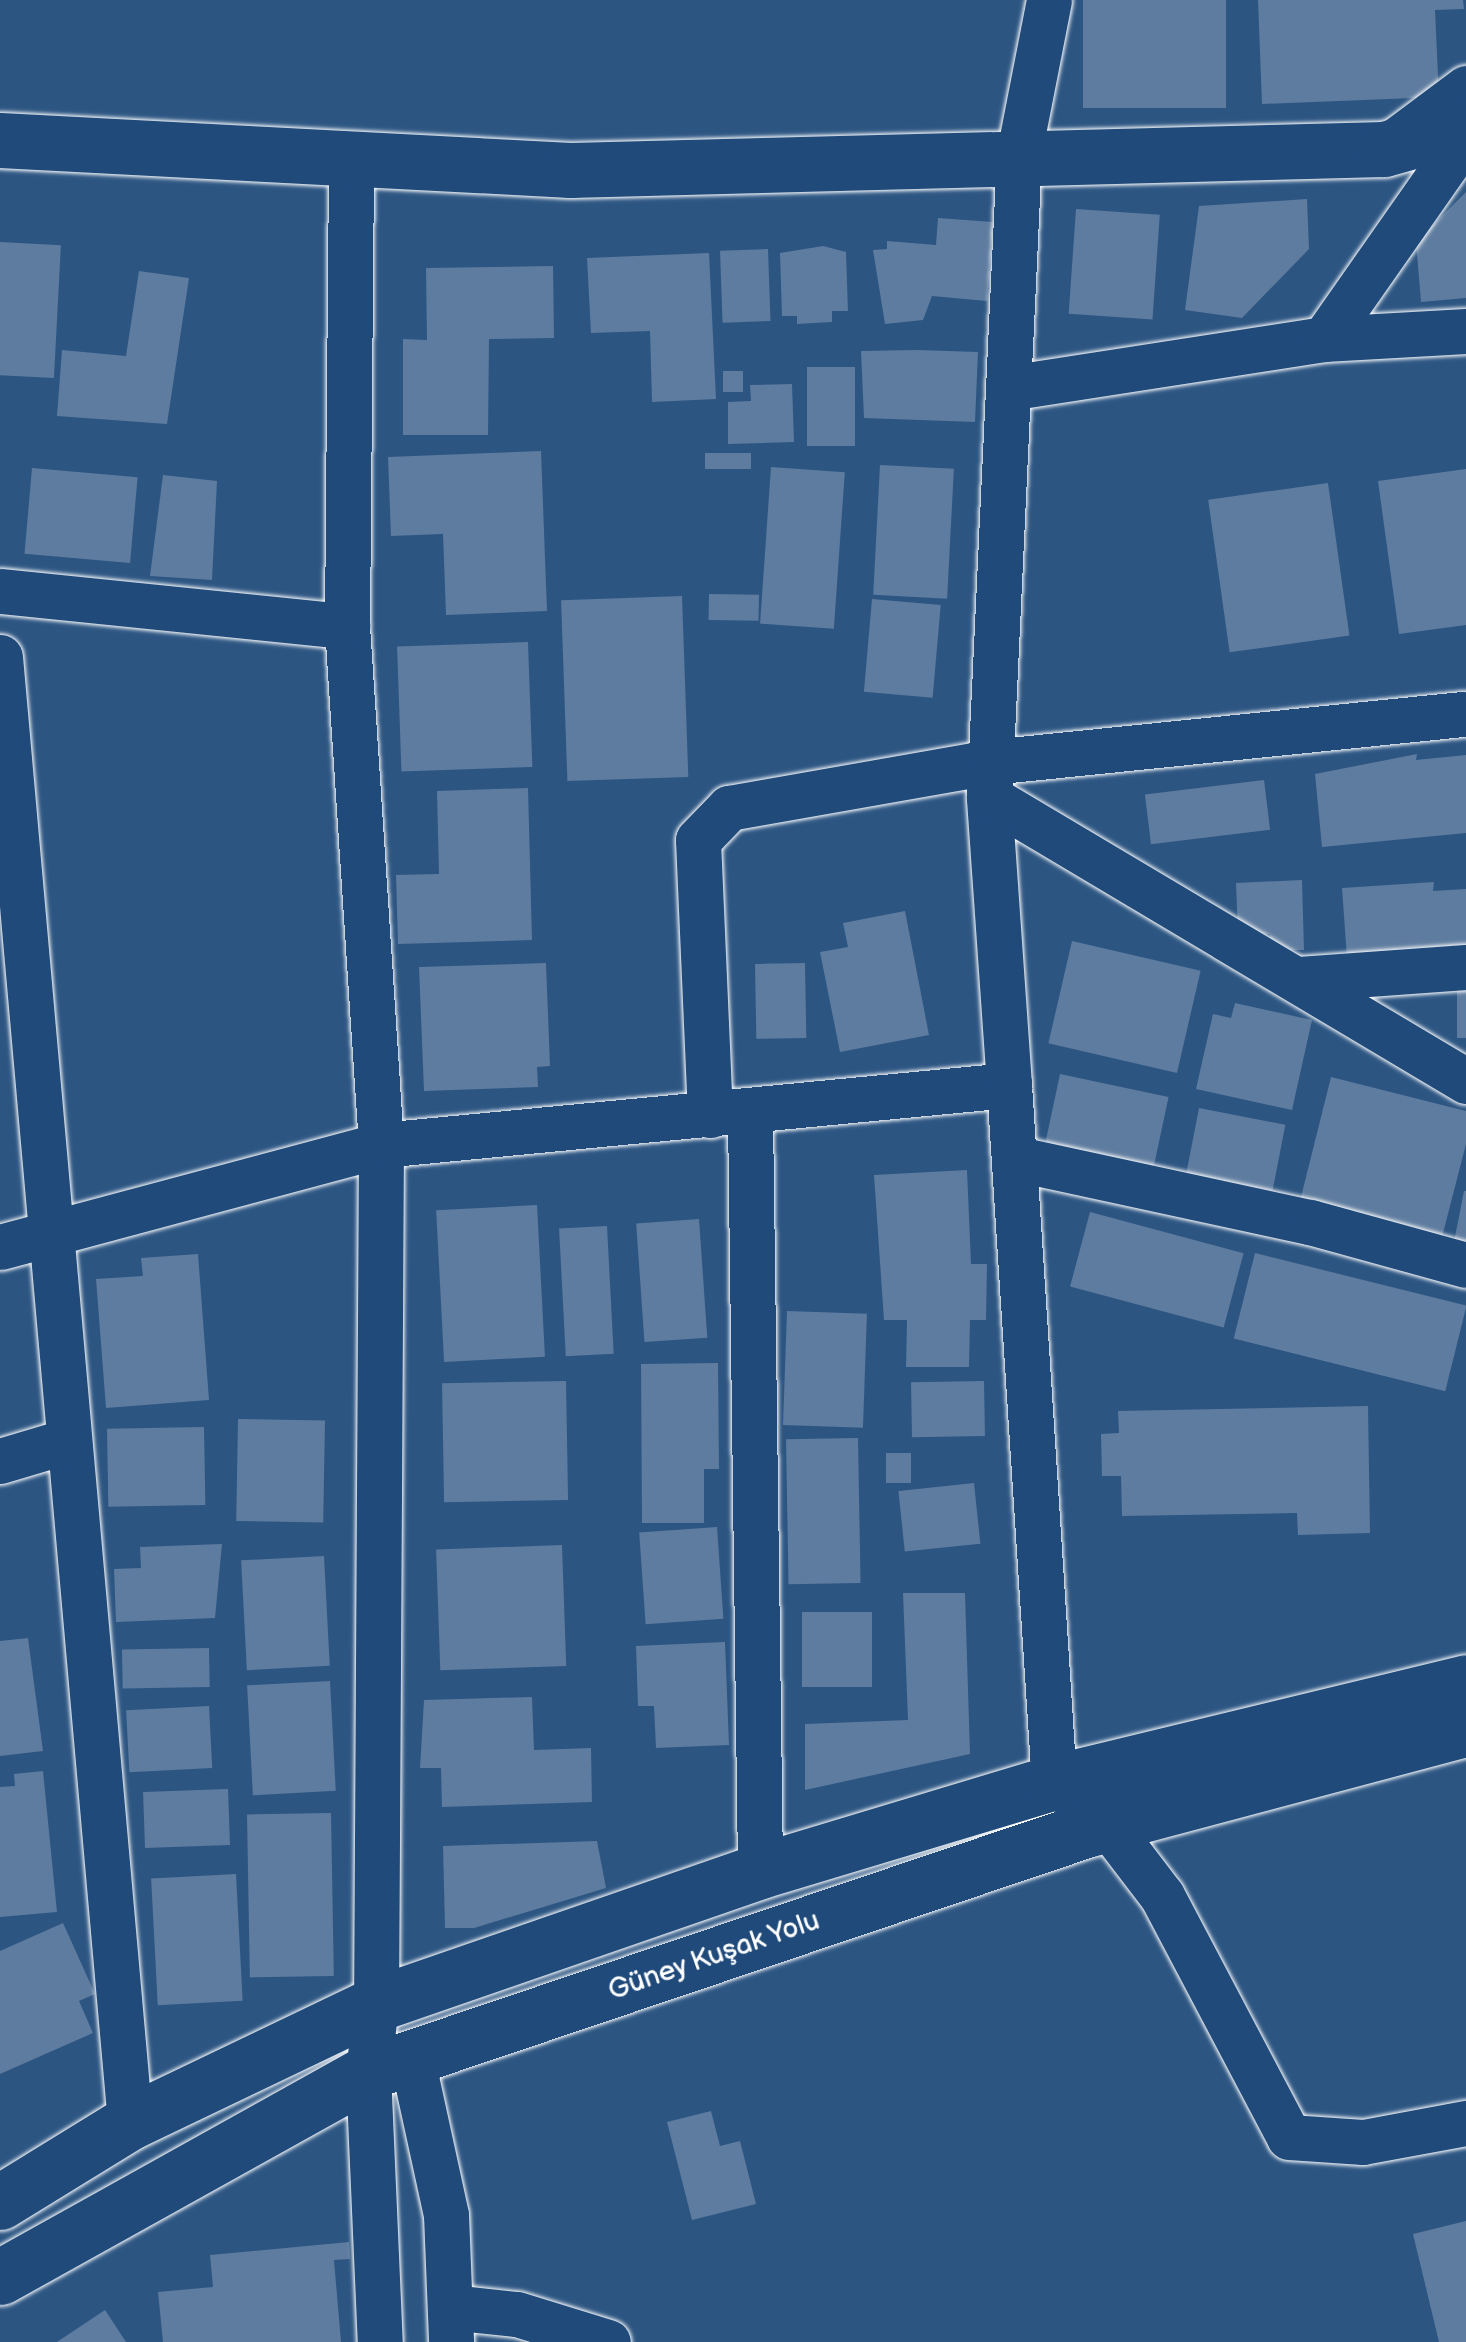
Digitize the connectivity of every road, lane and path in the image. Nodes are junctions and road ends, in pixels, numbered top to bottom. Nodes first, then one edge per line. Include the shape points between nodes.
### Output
1 (1049, 0) edge
2 (1466, 88) edge
3 (1466, 126) edge
4 (1466, 136) edge
5 (0, 140) edge
6 (1384, 149) junction
7 (1020, 153) junction
8 (351, 158) junction
9 (1466, 331) edge
10 (1324, 339) junction
11 (1008, 388) junction
12 (0, 591) edge
13 (346, 626) junction
14 (0, 657) edge
15 (1466, 714) edge
16 (990, 779) junction
17 (1466, 968) edge
18 (1299, 979) junction
19 (16, 1065) edge
20 (1466, 1081) edge
21 (1009, 1085) junction
22 (730, 1115) junction
23 (381, 1145) junction
24 (1018, 1159) junction
25 (46, 1235) junction
26 (0, 1248) edge
27 (1466, 1265) edge
28 (67, 1441) junction
29 (0, 1461) edge
30 (1466, 1682) edge
31 (1466, 1728) edge
32 (1054, 1782) junction
33 (1108, 1824) junction
34 (760, 1871) junction
35 (376, 2004) junction
36 (390, 2065) junction
37 (130, 2122) junction
38 (1466, 2123) edge
39 (0, 2202) edge
40 (0, 2276) edge
41 (450, 2325) edge
42 (518, 2328) edge
43 (380, 2342) edge
44 (608, 2342) edge

1 - 7 street
2 - 6 street
3 - 6 main road
4 - 10 street
5 - 8 main road
6 - 7 main road
7 - 8 main road via 570,170
7 - 11 street
8 - 13 street
9 - 10 street
10 - 11 street
11 - 16 street
12 - 13 street
13 - 23 street
14 - 19 street
15 - 16 street
16 - 18 street
16 - 21 street
16 - 22 street via 730,808 698,840
17 - 18 street
18 - 20 street
19 - 25 street
21 - 22 street
21 - 24 street
22 - 23 street
22 - 34 street
23 - 25 street
23 - 35 street
24 - 27 street via 1310,1222
24 - 32 street
25 - 26 street
25 - 28 street
28 - 29 street
28 - 37 street
30 - 32 main road
31 - 33 main road, Güney Kuşak Yolu
32 - 33 street
32 - 34 main road
33 - 36 main road, Güney Kuşak Yolu
33 - 38 street via 1162,1896 1289,2136 1363,2142
34 - 35 main road
35 - 36 street
35 - 37 main road
36 - 40 main road, Güney Kuşak Yolu
36 - 41 street via 435,2142
36 - 43 street
37 - 39 main road
41 - 42 street
42 - 44 street

